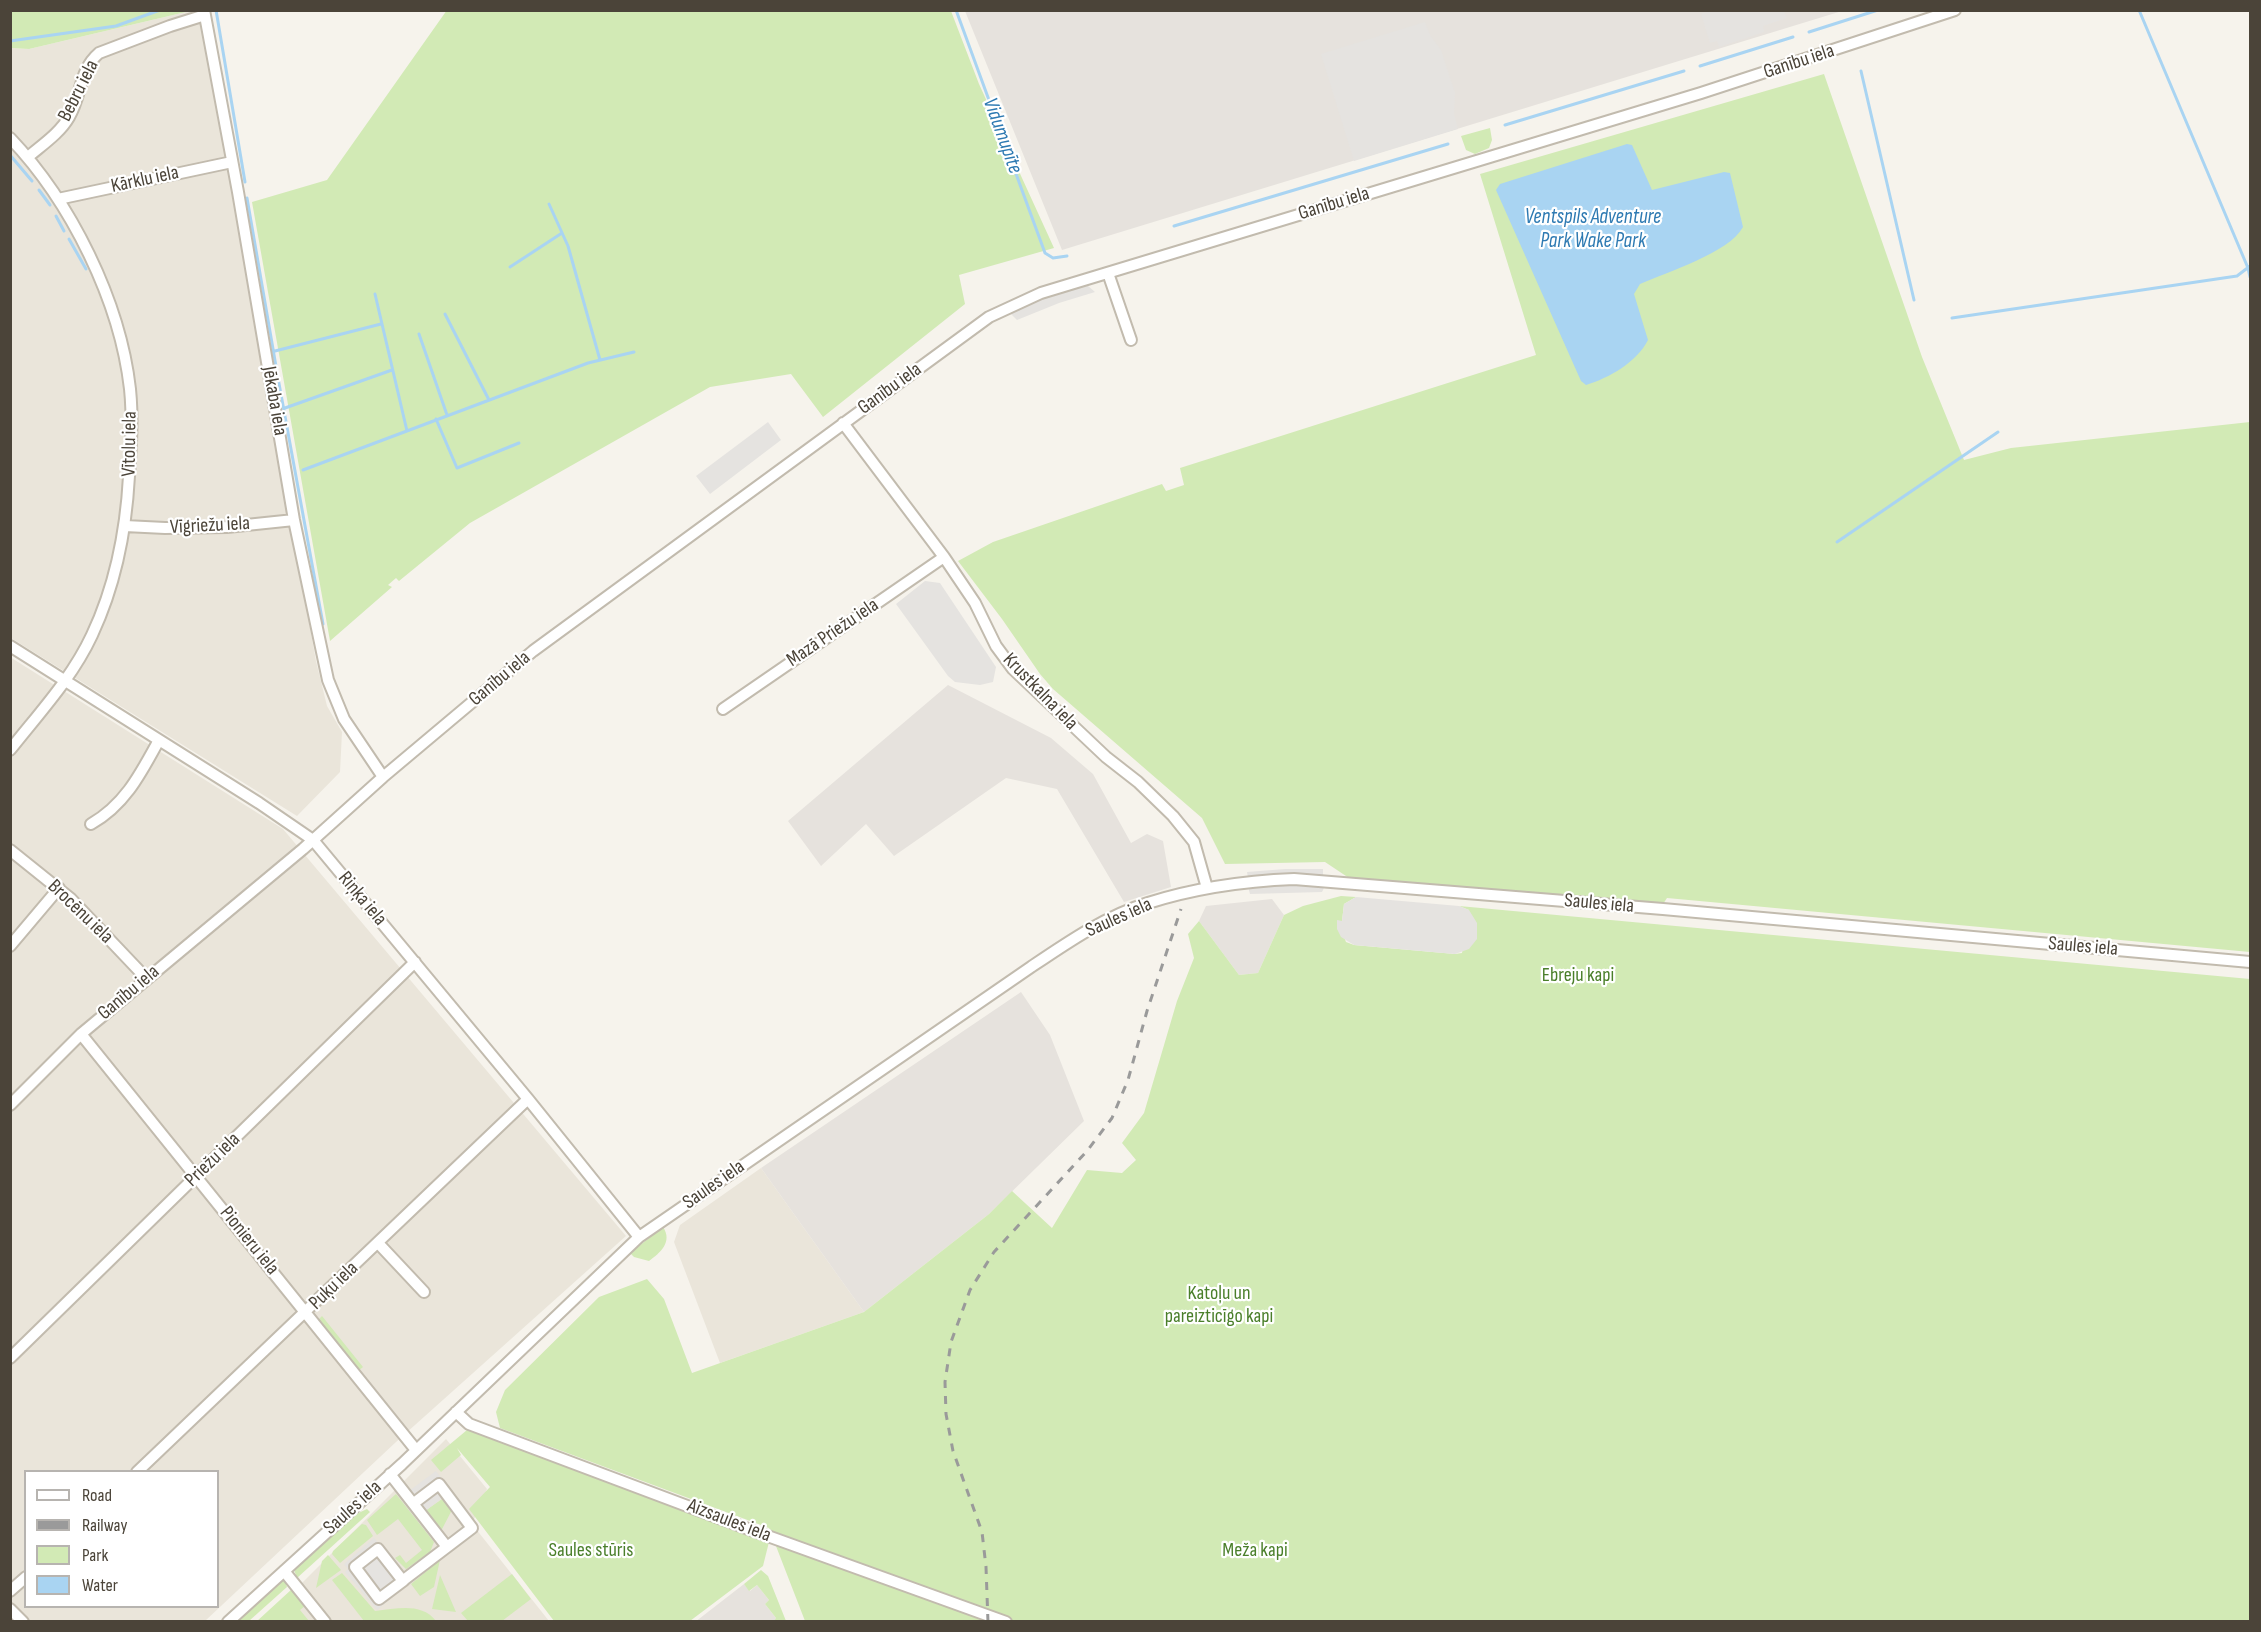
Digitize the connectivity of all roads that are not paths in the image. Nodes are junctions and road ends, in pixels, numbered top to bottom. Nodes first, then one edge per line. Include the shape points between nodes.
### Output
1 (1955, 10) edge
2 (205, 13) edge
3 (10, 138) edge
4 (28, 157) junction
5 (232, 162) junction
6 (58, 199) junction
7 (1108, 273) junction
8 (1131, 340) dead end
9 (843, 423) junction
10 (294, 520) junction
11 (126, 526) junction
12 (944, 557) junction
13 (10, 646) edge
14 (66, 681) junction
15 (723, 709) dead end
16 (159, 740) junction
17 (10, 750) edge
18 (383, 777) junction
19 (91, 824) dead end
20 (313, 840) junction
21 (10, 850) edge
22 (59, 888) junction
23 (1207, 888) junction
24 (10, 946) edge
25 (415, 962) junction
26 (2250, 962) edge
27 (146, 978) junction
28 (81, 1034) junction
29 (528, 1099) junction
30 (10, 1106) edge
31 (196, 1176) junction
32 (639, 1237) junction
33 (378, 1243) junction
34 (423, 1292) dead end
35 (306, 1312) junction
36 (10, 1358) edge
37 (456, 1412) junction
38 (416, 1450) junction
39 (139, 1470) edge
40 (390, 1474) junction
41 (414, 1503) junction
42 (447, 1547) junction
43 (284, 1570) junction
44 (24, 1579) edge
45 (403, 1581) junction
46 (10, 1591) edge
47 (10, 1609) edge
48 (22, 1622) edge
49 (228, 1622) edge
50 (325, 1622) edge
51 (1006, 1622) edge

1 - 7 street, Ganību iela via 1701,93
2 - 4 street, Bebru iela via 99,53 84,71 68,119
2 - 5 street, Jēkaba iela
3 - 4 street, Vītolu iela
4 - 6 street, Vītolu iela
5 - 6 street, Kārklu iela
5 - 10 street, Jēkaba iela
6 - 11 street, Vītolu iela via 84,243 105,291 130,388 132,433
7 - 8 street
7 - 9 street, Ganību iela via 1041,293 989,318
9 - 12 street, Krustkalna iela
9 - 18 street, Ganību iela via 533,651
10 - 11 street, Vīgriežu iela via 227,527
10 - 18 street, Jēkaba iela via 328,680 344,719
11 - 14 street, Vītolu iela via 106,602
12 - 15 street, Mazā Priežu iela
12 - 23 street, Krustkalna iela via 1013,669 1138,782 1194,842
13 - 14 street, Riņķa iela
14 - 16 street, Riņķa iela
14 - 17 street, Vītolu iela
16 - 19 street via 121,803
16 - 20 street, Riņķa iela
18 - 20 street, Ganību iela
20 - 25 street, Riņķa iela
20 - 27 street, Ganību iela
21 - 22 street, Brocēnu iela
22 - 24 street
22 - 27 street, Brocēnu iela
23 - 26 street, Saules iela via 1294,879
23 - 32 street, Saules iela via 1148,903 1083,933
25 - 29 street, Riņķa iela
25 - 31 street, Priežu iela
27 - 28 street, Ganību iela
28 - 30 street, Ganību iela
28 - 31 street, Pionieru iela
29 - 32 street, Riņķa iela
29 - 33 street, Puķu iela
31 - 35 street, Pionieru iela
31 - 36 street, Priežu iela
32 - 37 street, Saules iela
33 - 34 street
33 - 35 street, Puķu iela
35 - 38 street, Pionieru iela
35 - 39 street, Puķu iela
37 - 38 street, Saules iela
37 - 51 street, Aizsaules iela via 469,1424
38 - 40 street, Saules iela
40 - 41 street
40 - 43 street, Saules iela
41 - 42 street
41 - 42 street via 439,1484 472,1528
42 - 45 street
43 - 49 street, Saules iela
43 - 50 street
44 - 46 street
45 - 45 street via 379,1599 355,1567 378,1549
47 - 48 street

